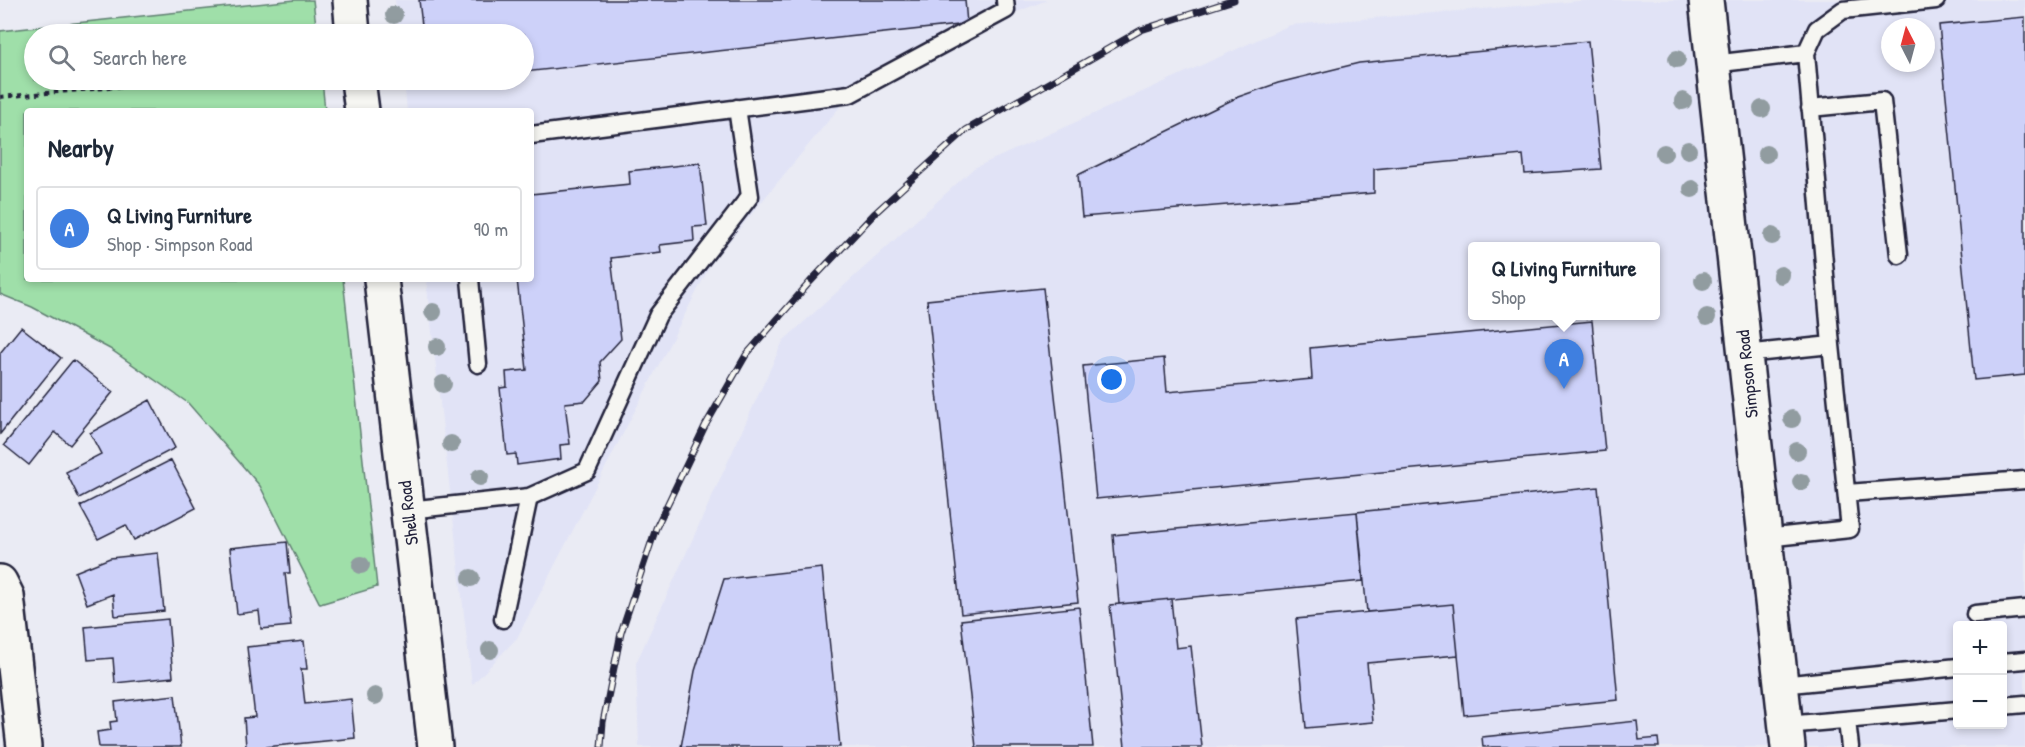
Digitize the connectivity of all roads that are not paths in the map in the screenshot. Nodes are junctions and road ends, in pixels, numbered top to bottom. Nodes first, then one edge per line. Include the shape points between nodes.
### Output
1 (350, 0) edge
2 (1005, 0) edge
3 (1706, 0) edge
4 (1936, 0) edge
5 (352, 24) edge
6 (1806, 53) junction
7 (1713, 64) junction
8 (359, 90) edge
9 (362, 108) edge
10 (737, 108) junction
11 (1810, 108) junction
12 (534, 135) edge
13 (1899, 255) dead end
14 (381, 282) edge
15 (470, 282) edge
16 (1831, 345) junction
17 (1745, 354) junction
18 (478, 364) dead end
19 (2025, 480) edge
20 (1847, 494) junction
21 (529, 497) junction
22 (408, 510) junction
23 (1765, 538) junction
24 (0, 582) edge
25 (2025, 609) edge
26 (1975, 614) dead end
27 (502, 619) dead end
28 (2025, 660) edge
29 (2007, 662) edge
30 (1953, 668) edge
31 (1781, 685) junction
32 (2025, 704) edge
33 (2007, 706) edge
34 (1953, 710) edge
35 (1847, 721) junction
36 (1787, 736) edge
37 (24, 747) edge
38 (435, 747) edge
39 (1850, 747) edge

1 - 5 street
2 - 10 lane via 1006,10 850,93
3 - 7 street, Simpson Road
4 - 6 lane via 1843,10 1817,29
6 - 7 lane
6 - 11 lane
7 - 17 street, Simpson Road
8 - 9 street
10 - 12 lane
10 - 21 lane via 750,196 658,315 586,471
11 - 13 lane via 1882,101
11 - 16 lane
14 - 22 street, Shell Road
15 - 18 lane
16 - 17 lane
16 - 20 lane
17 - 23 street, Simpson Road
19 - 20 lane
20 - 23 lane via 1850,529
21 - 22 lane
21 - 27 lane
22 - 38 street, Shell Road
23 - 31 street, Simpson Road
24 - 37 street via 7,596
25 - 26 lane
28 - 29 lane
30 - 31 lane
31 - 36 street, Simpson Road
32 - 33 lane
34 - 35 lane
35 - 36 lane
35 - 39 lane

